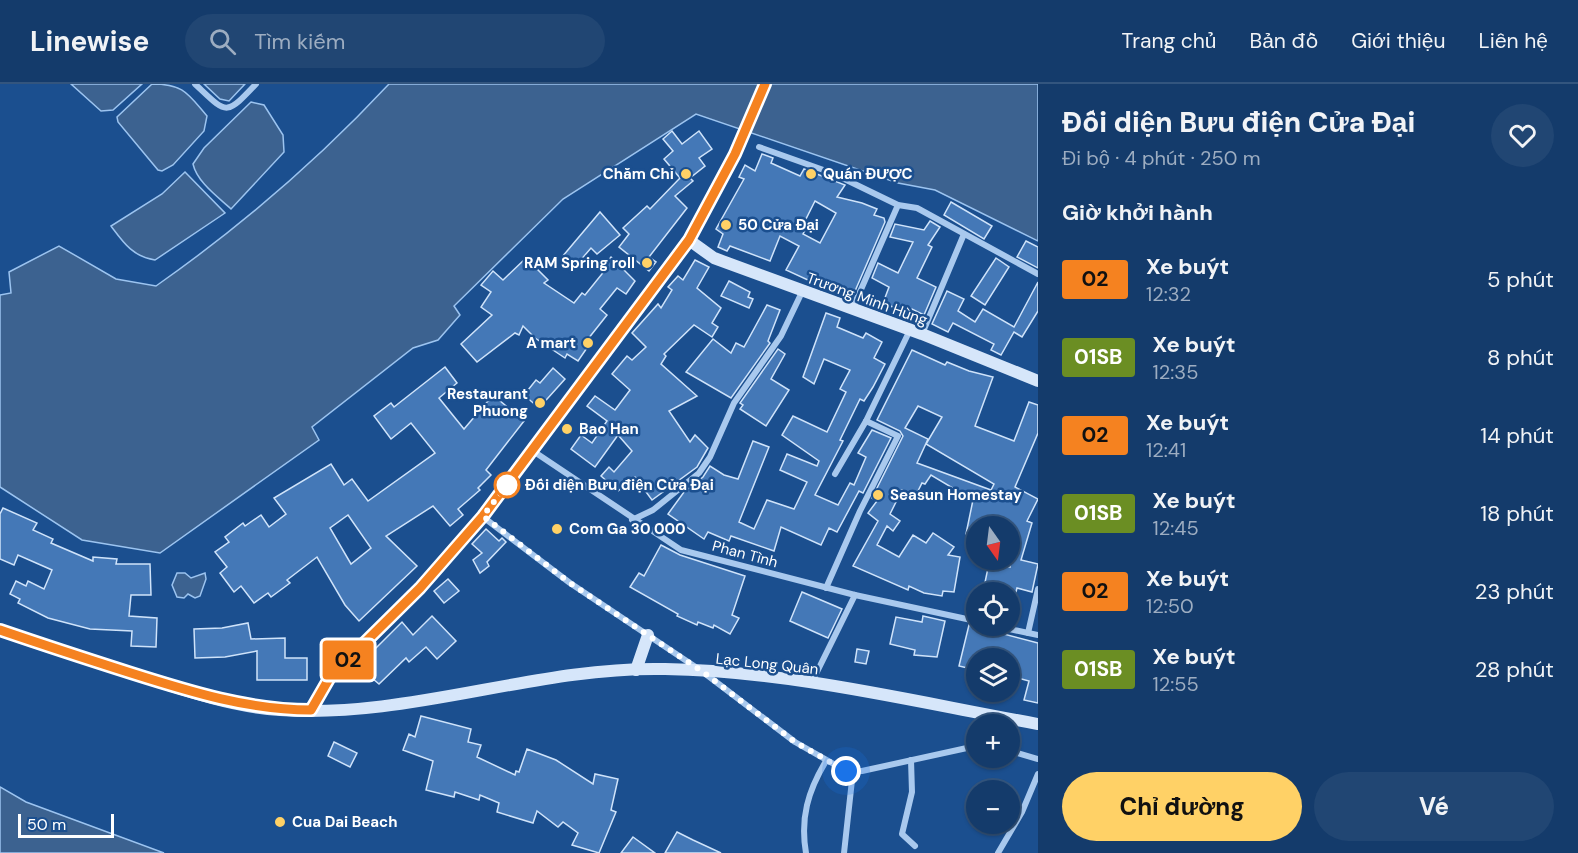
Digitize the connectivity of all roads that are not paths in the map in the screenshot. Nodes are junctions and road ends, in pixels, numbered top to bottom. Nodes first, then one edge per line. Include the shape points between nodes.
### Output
1 (195, 84) edge
2 (256, 84) edge
3 (765, 84) edge
4 (759, 147) dead end
5 (898, 205) junction
6 (964, 234) junction
7 (689, 240) junction
8 (1038, 274) edge
9 (802, 292) junction
10 (852, 310) junction
11 (916, 332) junction
12 (1038, 381) edge
13 (866, 421) junction
14 (533, 450) junction
15 (835, 474) dead end
16 (483, 516) junction
17 (632, 520) junction
18 (826, 588) junction
19 (1038, 589) edge
20 (855, 595) junction
21 (966, 619) edge
22 (0, 630) edge
23 (1020, 631) edge
24 (1028, 633) junction
25 (648, 635) junction
26 (1038, 635) edge
27 (636, 670) junction
28 (703, 672) junction
29 (812, 683) junction
30 (311, 710) junction
31 (1038, 724) edge
32 (966, 748) edge
33 (1020, 754) edge
34 (1038, 759) edge
35 (911, 760) junction
36 (826, 761) junction
37 (853, 771) junction
38 (1038, 774) edge
39 (915, 846) dead end
40 (806, 853) edge
41 (844, 853) edge
42 (998, 853) edge

1 - 2 street via 226,109 237,105
3 - 7 street
4 - 5 street via 832,173
5 - 6 street via 917,208
5 - 10 street
6 - 8 street
6 - 11 street
7 - 9 street, Trương Minh Hùng via 714,258
7 - 14 street
9 - 10 street, Trương Minh Hùng
9 - 17 street via 782,336 734,403 699,473 653,510
10 - 11 street, Trương Minh Hùng
11 - 12 street, Trương Minh Hùng
11 - 13 street
13 - 15 street
13 - 18 street via 898,436
14 - 16 street
14 - 17 street, Phan Tình
16 - 25 street via 570,583
16 - 30 street via 413,596 330,677
17 - 18 street, Phan Tình via 681,550
18 - 20 street, Phan Tình
19 - 24 street
20 - 21 street, Phan Tình
20 - 29 street
22 - 30 street, Lạc Long Quân via 198,694 247,706
23 - 24 street
24 - 26 street
25 - 27 street
25 - 28 street
27 - 28 street, Lạc Long Quân
27 - 30 street, Lạc Long Quân via 390,704
28 - 29 street, Lạc Long Quân
28 - 36 street via 755,714
29 - 31 street, Lạc Long Quân
32 - 35 street
33 - 34 street
35 - 37 street
35 - 39 street via 912,792 902,834
36 - 37 street
36 - 40 street via 807,801 802,825
37 - 41 street
38 - 42 street

